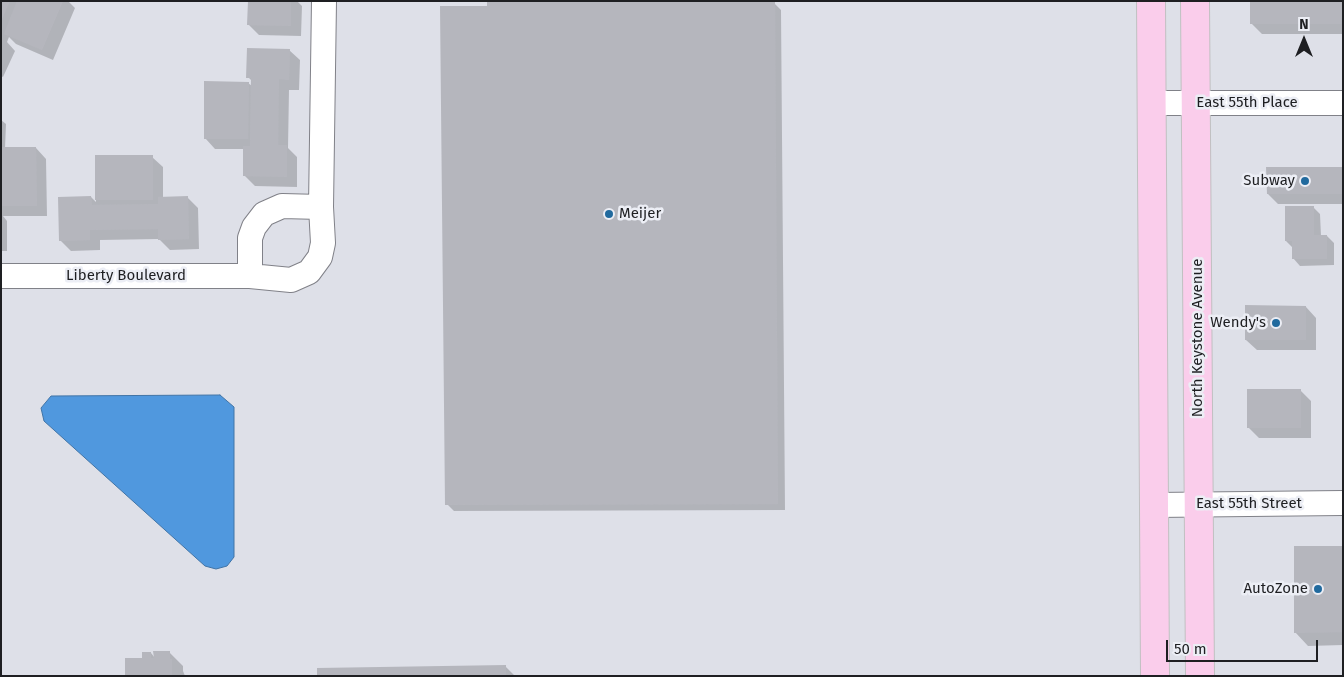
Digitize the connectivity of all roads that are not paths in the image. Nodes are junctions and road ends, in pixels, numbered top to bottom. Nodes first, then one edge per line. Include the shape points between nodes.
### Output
1 (324, 1) edge
2 (1151, 1) edge
3 (1194, 1) edge
4 (1152, 103) junction
5 (1196, 103) junction
6 (1343, 103) edge
7 (321, 207) junction
8 (1, 276) edge
9 (250, 276) junction
10 (1343, 503) edge
11 (1199, 504) junction
12 (1155, 505) junction
13 (1155, 676) edge
14 (1200, 676) edge

1 - 7 street, Liberty Boulevard
2 - 4 main road
3 - 5 main road, North Keystone Avenue
4 - 5 street, East 55th Place
4 - 12 main road
5 - 6 street, East 55th Place
5 - 11 main road, North Keystone Avenue
7 - 9 street via 282,206 264,214 250,238
7 - 9 street, Liberty Boulevard via 322,251 309,272 291,280
8 - 9 street, Liberty Boulevard
10 - 11 street, East 55th Street
11 - 12 street, East 55th Street
11 - 14 main road, North Keystone Avenue
12 - 13 main road

